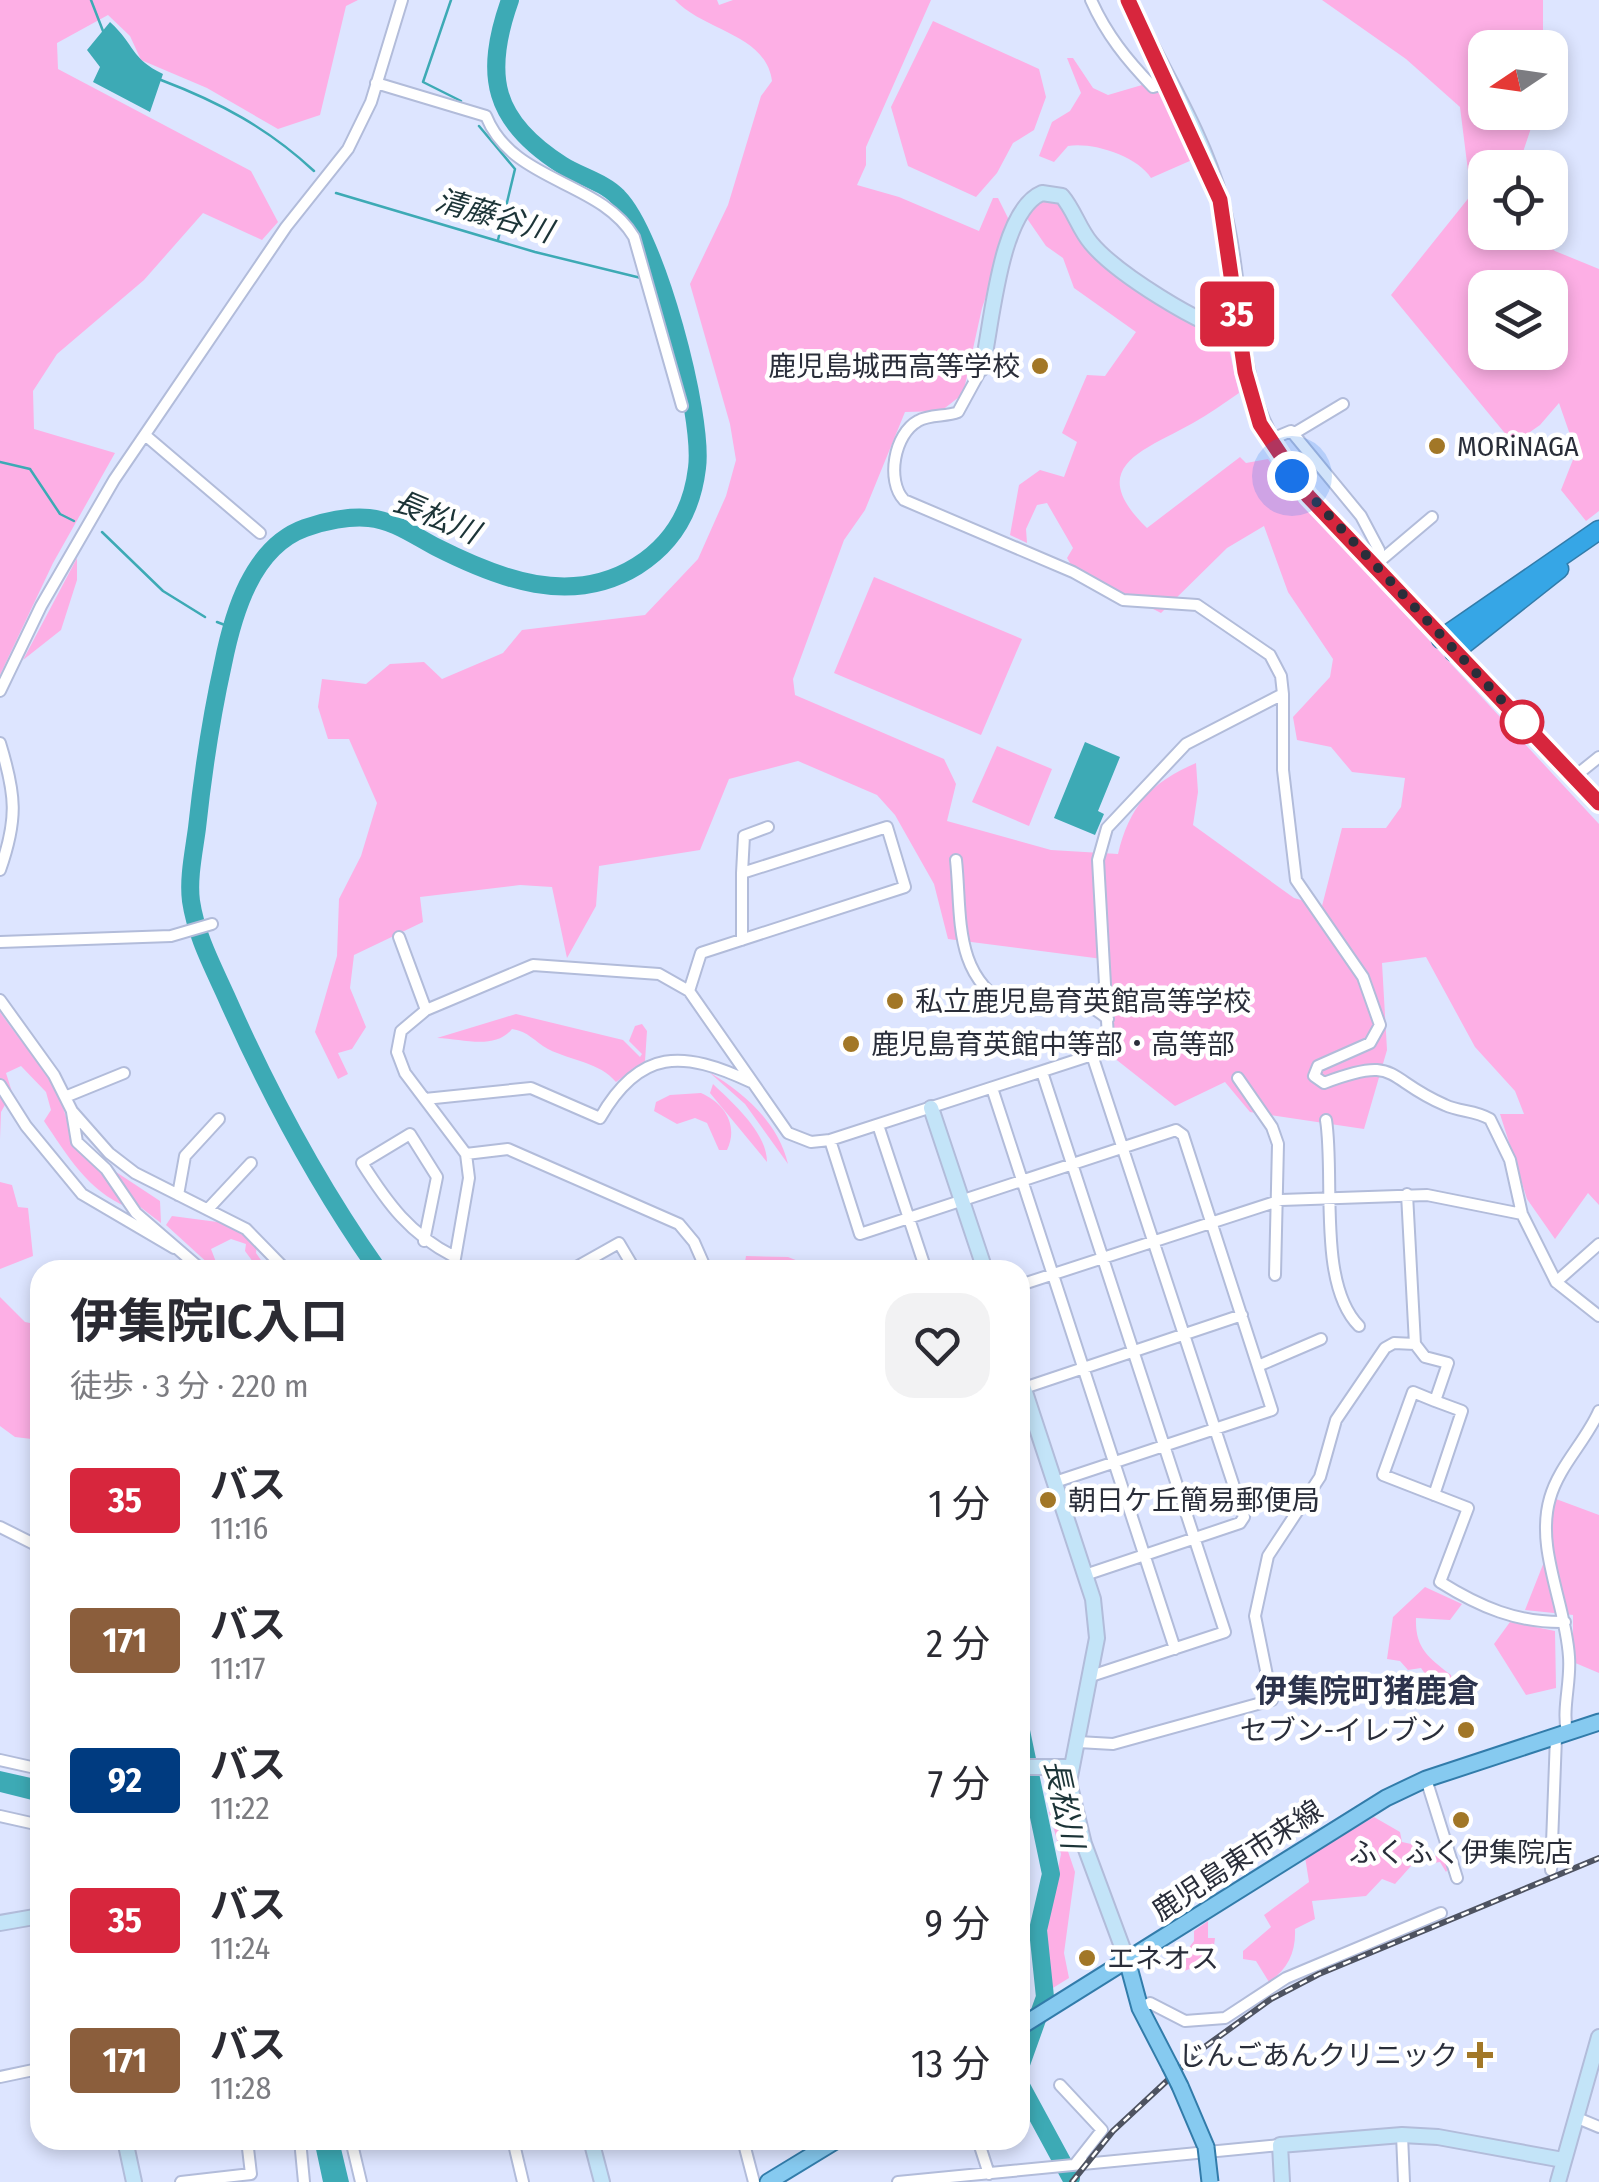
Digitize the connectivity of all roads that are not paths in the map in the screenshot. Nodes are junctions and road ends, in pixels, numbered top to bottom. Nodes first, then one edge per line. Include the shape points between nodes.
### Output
1 (402, 0) edge
2 (1091, 0) edge
3 (1128, 0) edge
4 (376, 83) junction
5 (1168, 83) junction
6 (1239, 334) junction
7 (982, 368) joint
8 (1343, 404) dead end
9 (682, 406) dead end
10 (1293, 434) junction
11 (145, 435) junction
12 (1268, 441) junction
13 (1432, 517) dead end
14 (1599, 531) edge
15 (260, 532) dead end
16 (1371, 563) junction
17 (1448, 645) junction
18 (0, 691) edge
19 (1284, 694) junction
20 (0, 744) edge
21 (1599, 757) edge
22 (1574, 777) junction
23 (1599, 803) edge
24 (768, 827) dead end
25 (956, 860) dead end
26 (0, 870) edge
27 (742, 872) junction
28 (210, 924) dead end
29 (398, 937) dead end
30 (742, 940) junction
31 (0, 942) edge
32 (689, 992) junction
33 (0, 1000) edge
34 (426, 1010) junction
35 (1108, 1019) junction
36 (1092, 1055) junction
37 (1042, 1072) junction
38 (124, 1073) dead end
39 (1238, 1078) dead end
40 (752, 1082) junction
41 (0, 1086) edge
42 (992, 1088) junction
43 (65, 1097) junction
44 (425, 1099) junction
45 (931, 1108) junction
46 (72, 1110) junction
47 (219, 1120) dead end
48 (1326, 1120) dead end
49 (878, 1125) junction
50 (830, 1140) junction
51 (1122, 1147) junction
52 (466, 1154) junction
53 (250, 1163) dead end
54 (1072, 1164) junction
55 (1022, 1181) junction
56 (1407, 1194) junction
57 (178, 1195) junction
58 (1332, 1197) junction
59 (962, 1201) junction
60 (1277, 1202) junction
61 (208, 1209) junction
62 (1522, 1214) junction
63 (909, 1218) junction
64 (1211, 1223) junction
65 (424, 1241) junction
66 (1154, 1242) junction
67 (1599, 1244) edge
68 (174, 1248) junction
69 (453, 1256) junction
70 (1102, 1258) junction
71 (189, 1260) edge
72 (276, 1260) edge
73 (453, 1260) edge
74 (589, 1260) edge
75 (629, 1260) edge
76 (701, 1260) edge
77 (923, 1260) edge
78 (982, 1260) edge
79 (1053, 1274) junction
80 (1275, 1275) dead end
81 (1030, 1282) edge
82 (1556, 1282) junction
83 (1242, 1316) junction
84 (1599, 1316) edge
85 (1358, 1326) dead end
86 (1184, 1334) junction
87 (1321, 1338) dead end
88 (1415, 1344) junction
89 (1134, 1352) junction
90 (1258, 1366) junction
91 (1084, 1368) junction
92 (1030, 1381) edge
93 (1435, 1401) junction
94 (1030, 1407) edge
95 (1599, 1411) edge
96 (1215, 1428) junction
97 (1593, 1438) edge
98 (1165, 1445) junction
99 (1115, 1462) junction
100 (1055, 1482) junction
101 (1434, 1495) junction
102 (0, 1527) edge
103 (1195, 1538) junction
104 (30, 1542) edge
105 (1146, 1555) junction
106 (1086, 1575) junction
107 (1565, 1622) junction
108 (1176, 1649) junction
109 (1091, 1676) junction
110 (1599, 1722) edge
111 (1562, 1735) junction
112 (1078, 1742) junction
113 (0, 1760) edge
114 (1030, 1765) edge
115 (30, 1768) edge
116 (1069, 1768) junction
117 (1426, 1779) junction
118 (0, 1816) edge
119 (30, 1823) edge
120 (1550, 1870) dead end
121 (1457, 1878) dead end
122 (1441, 1913) dead end
123 (30, 1918) edge
124 (0, 1922) edge
125 (1127, 1960) junction
126 (1140, 2008) junction
127 (1030, 2020) edge
128 (1599, 2038) edge
129 (30, 2070) edge
130 (0, 2077) edge
131 (1060, 2084) dead end
132 (1575, 2117) junction
133 (1599, 2127) edge
134 (1402, 2135) junction
135 (1280, 2146) junction
136 (127, 2150) edge
137 (248, 2150) edge
138 (301, 2150) edge
139 (354, 2150) edge
140 (515, 2150) edge
141 (594, 2150) edge
142 (746, 2150) edge
143 (821, 2150) edge
144 (981, 2150) edge
145 (1564, 2160) junction
146 (1075, 2164) junction
147 (989, 2174) junction
148 (134, 2182) edge
149 (181, 2182) edge
150 (304, 2182) edge
151 (362, 2182) edge
152 (523, 2182) edge
153 (602, 2182) edge
154 (754, 2182) edge
155 (768, 2182) edge
156 (898, 2182) edge
157 (1210, 2182) edge
158 (1282, 2182) edge
159 (1404, 2182) edge
160 (1558, 2182) edge

1 - 4 street
2 - 5 street via 1134,67 1153,87
3 - 5 street
4 - 9 street via 486,116 505,146 532,168 622,216
4 - 11 street via 348,148
5 - 6 street via 1220,200
6 - 7 street via 1212,326 1111,262 1062,196 1042,192 1025,204 1000,272
6 - 12 street
7 - 19 street via 958,412 920,419 910,429 892,472 897,492 1123,600 1197,605 1270,655
8 - 10 street
10 - 12 street
10 - 16 street via 1361,516 1379,550
11 - 15 street
11 - 18 street via 41,606
12 - 16 street
13 - 16 street
14 - 17 highway
16 - 17 street
17 - 22 street
19 - 35 street via 1186,744 1107,828 1098,860
19 - 62 street via 1283,770 1296,880 1362,977 1380,1025 1370,1043 1318,1066 1314,1076 1324,1083 1356,1070 1390,1070 1441,1104 1490,1119 1510,1160
20 - 26 street via 14,806
21 - 22 street
22 - 23 street
24 - 27 street via 744,836
25 - 35 street via 960,940 986,988 1011,1007 1066,994 1082,998
27 - 30 street
27 - 30 street via 887,827 905,887
28 - 31 street via 175,935
29 - 34 street
30 - 32 street via 701,953
32 - 34 street via 659,974 533,965
32 - 40 street
33 - 43 street
34 - 44 street via 401,1030 397,1042 400,1062
35 - 36 street via 1103,1051
36 - 37 street
36 - 51 street
37 - 42 street
37 - 54 street
38 - 43 street
39 - 60 street via 1278,1144
40 - 44 street via 710,1063 650,1063 619,1086 600,1118 531,1088
40 - 50 street via 788,1134
41 - 68 street via 82,1194
42 - 45 street
42 - 55 street
43 - 46 street
44 - 52 street
45 - 49 street
45 - 59 street
46 - 57 street via 135,1174
46 - 68 street via 77,1142
47 - 57 street via 185,1156
48 - 58 street
49 - 50 street
49 - 63 street
50 - 63 street via 860,1234
51 - 54 street
51 - 64 street via 1176,1130 1183,1135
51 - 66 street
52 - 69 street via 469,1178
52 - 76 street via 508,1148 679,1224
53 - 61 street
54 - 55 street
54 - 70 street
55 - 59 street
55 - 79 street
56 - 58 street
56 - 62 street
56 - 88 street
57 - 61 street
58 - 60 street
58 - 85 street via 1335,1278
59 - 63 street
59 - 78 street
60 - 64 street
60 - 80 street
61 - 72 street via 246,1229
62 - 82 street
63 - 77 street
64 - 66 street
64 - 83 street
65 - 65 street via 392,1210 362,1164 410,1134 437,1177
65 - 69 street
66 - 70 street
66 - 86 street
67 - 82 street
68 - 71 street
69 - 73 street
70 - 79 street
70 - 89 street
74 - 75 street via 620,1243
79 - 81 street
79 - 91 street
82 - 84 street
83 - 86 street
83 - 90 street
86 - 89 street
86 - 96 street
87 - 90 street
88 - 93 street via 1425,1357 1448,1363
88 - 112 street via 1385,1348 1336,1420 1320,1478 1268,1556 1255,1616 1272,1700 1114,1744
89 - 91 street
89 - 98 street
90 - 96 street via 1272,1410
91 - 92 street
91 - 99 street
93 - 101 street via 1462,1411
93 - 101 street via 1413,1392 1383,1475
94 - 100 street
95 - 97 street
96 - 98 street
96 - 103 street via 1244,1517
97 - 107 street via 1557,1480 1546,1511 1544,1535
98 - 99 street
98 - 103 street
99 - 100 street
99 - 105 street
100 - 106 street
101 - 107 street via 1468,1508 1440,1582 1482,1606 1532,1622
102 - 104 street
103 - 105 street
103 - 108 street via 1226,1632
105 - 106 street
105 - 108 street
106 - 109 street via 1098,1624
107 - 111 street via 1569,1668
108 - 109 street
109 - 112 street
110 - 111 main road, 鹿児島東市来線
111 - 117 main road, 鹿児島東市来線
111 - 120 street
112 - 116 street
113 - 115 street
114 - 116 street
116 - 125 street via 1080,1833
117 - 121 street
117 - 125 main road, 鹿児島東市来線 via 1348,1818
118 - 119 street
122 - 126 street via 1286,1978 1224,2018 1186,2022 1150,2003
123 - 124 street
125 - 126 main road
125 - 127 main road, 鹿児島東市来線
126 - 157 main road, bridge via 1206,2148
128 - 132 street
129 - 130 street
131 - 146 street via 1102,2130
132 - 133 street
132 - 145 street
134 - 135 street
134 - 145 street
134 - 159 street
135 - 146 street
135 - 158 street
136 - 148 street
137 - 149 street via 251,2174
138 - 150 street
139 - 151 street
140 - 152 street
141 - 153 street
142 - 154 street
143 - 155 main road
144 - 147 street
145 - 160 street
146 - 147 street
147 - 156 street

